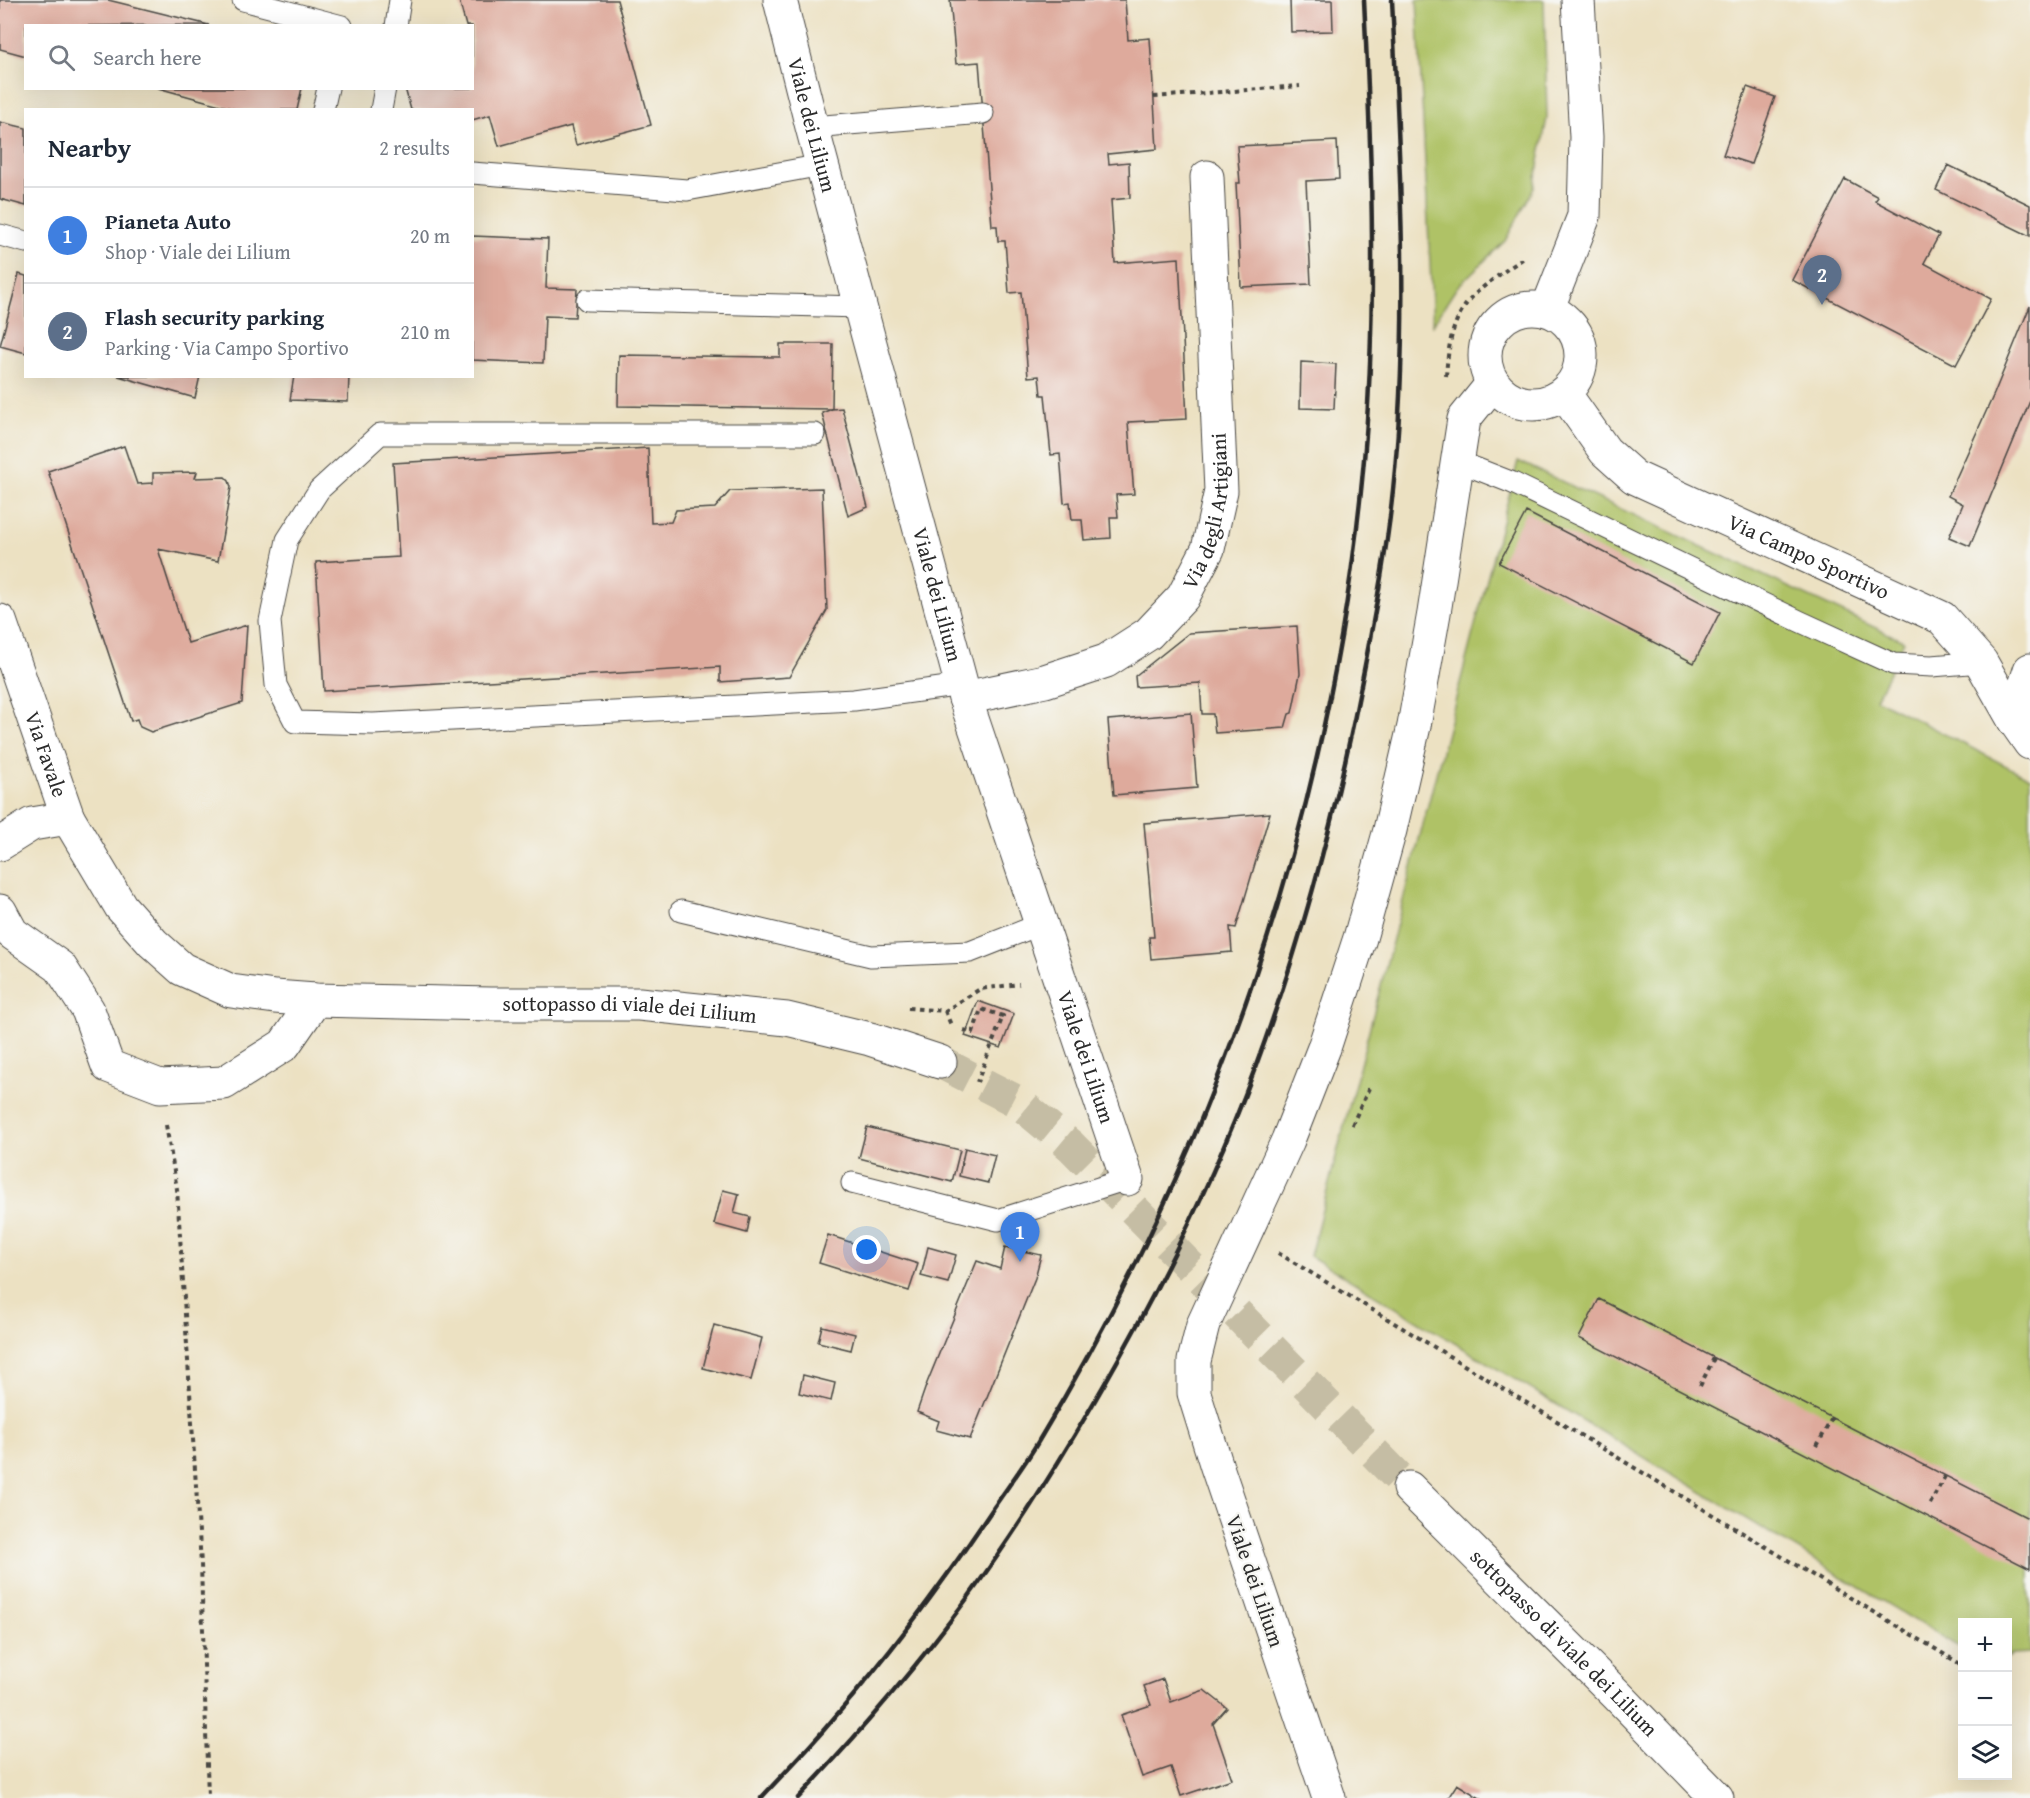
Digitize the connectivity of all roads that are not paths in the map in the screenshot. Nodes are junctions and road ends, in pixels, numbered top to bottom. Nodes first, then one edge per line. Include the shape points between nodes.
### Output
1 (243, 0) edge
2 (400, 0) edge
3 (780, 0) edge
4 (1578, 0) edge
5 (334, 24) edge
6 (396, 24) edge
7 (328, 90) edge
8 (385, 90) edge
9 (323, 108) edge
10 (381, 108) edge
11 (983, 113) dead end
12 (812, 127) junction
13 (822, 165) junction
14 (474, 173) edge
15 (1208, 177) dead end
16 (0, 235) edge
17 (24, 241) edge
18 (587, 300) dead end
19 (860, 307) junction
20 (1547, 309) junction
21 (1493, 383) junction
22 (1564, 393) junction
23 (815, 434) dead end
24 (1457, 461) junction
25 (0, 621) edge
26 (1981, 662) junction
27 (2030, 670) edge
28 (964, 691) junction
29 (2022, 732) edge
30 (68, 818) junction
31 (0, 844) edge
32 (0, 911) edge
33 (681, 911) dead end
34 (1041, 924) junction
35 (315, 1000) junction
36 (940, 1062) tunnel mouth
37 (1127, 1179) joint
38 (852, 1183) dead end
39 (1409, 1488) tunnel mouth
40 (1329, 1798) edge
41 (1717, 1798) edge

1 - 5 lane
2 - 6 lane
3 - 12 street, Viale dei Lilium
4 - 20 street via 1587,137 1584,216
7 - 9 lane
8 - 10 lane
11 - 12 lane
12 - 13 street, Viale dei Lilium
13 - 14 lane via 687,190
13 - 19 street, Viale dei Lilium
15 - 28 street, Via degli Artigiani via 1221,491 1208,549 1183,597 1148,634 1106,661 1046,681
16 - 17 lane
18 - 19 lane
19 - 28 street, Viale dei Lilium
20 - 21 street via 1518,309 1494,327 1485,355
20 - 22 street via 1560,315 1578,339 1580,368
21 - 22 street via 1503,395 1534,405 1550,402
21 - 24 street, Viale dei Lilium via 1464,418
22 - 26 street, Via Campo Sportivo via 1605,451 1634,477 1942,618
23 - 28 lane via 380,434 319,490 287,540 270,621 276,685 295,722 373,724
24 - 26 lane via 1513,483 1893,664
24 - 40 street, Viale dei Lilium via 1414,726 1360,938 1324,1048 1288,1140 1203,1326 1194,1361 1194,1393
25 - 30 street, Via Favale
26 - 29 street, Via Campo Sportivo
27 - 29 street
28 - 34 street, Viale dei Lilium
30 - 31 street via 32,824
30 - 35 street, Via Favale via 121,907 182,969 231,991
32 - 35 street via 12,933 60,967 88,1010 108,1066 160,1086 224,1083 284,1045
33 - 34 lane via 871,956 970,952
34 - 37 street, Viale dei Lilium
35 - 36 street, sottopasso di viale dei Lilium via 662,1006 788,1019 870,1039
37 - 38 lane via 998,1220
39 - 41 street, sottopasso di viale dei Lilium

